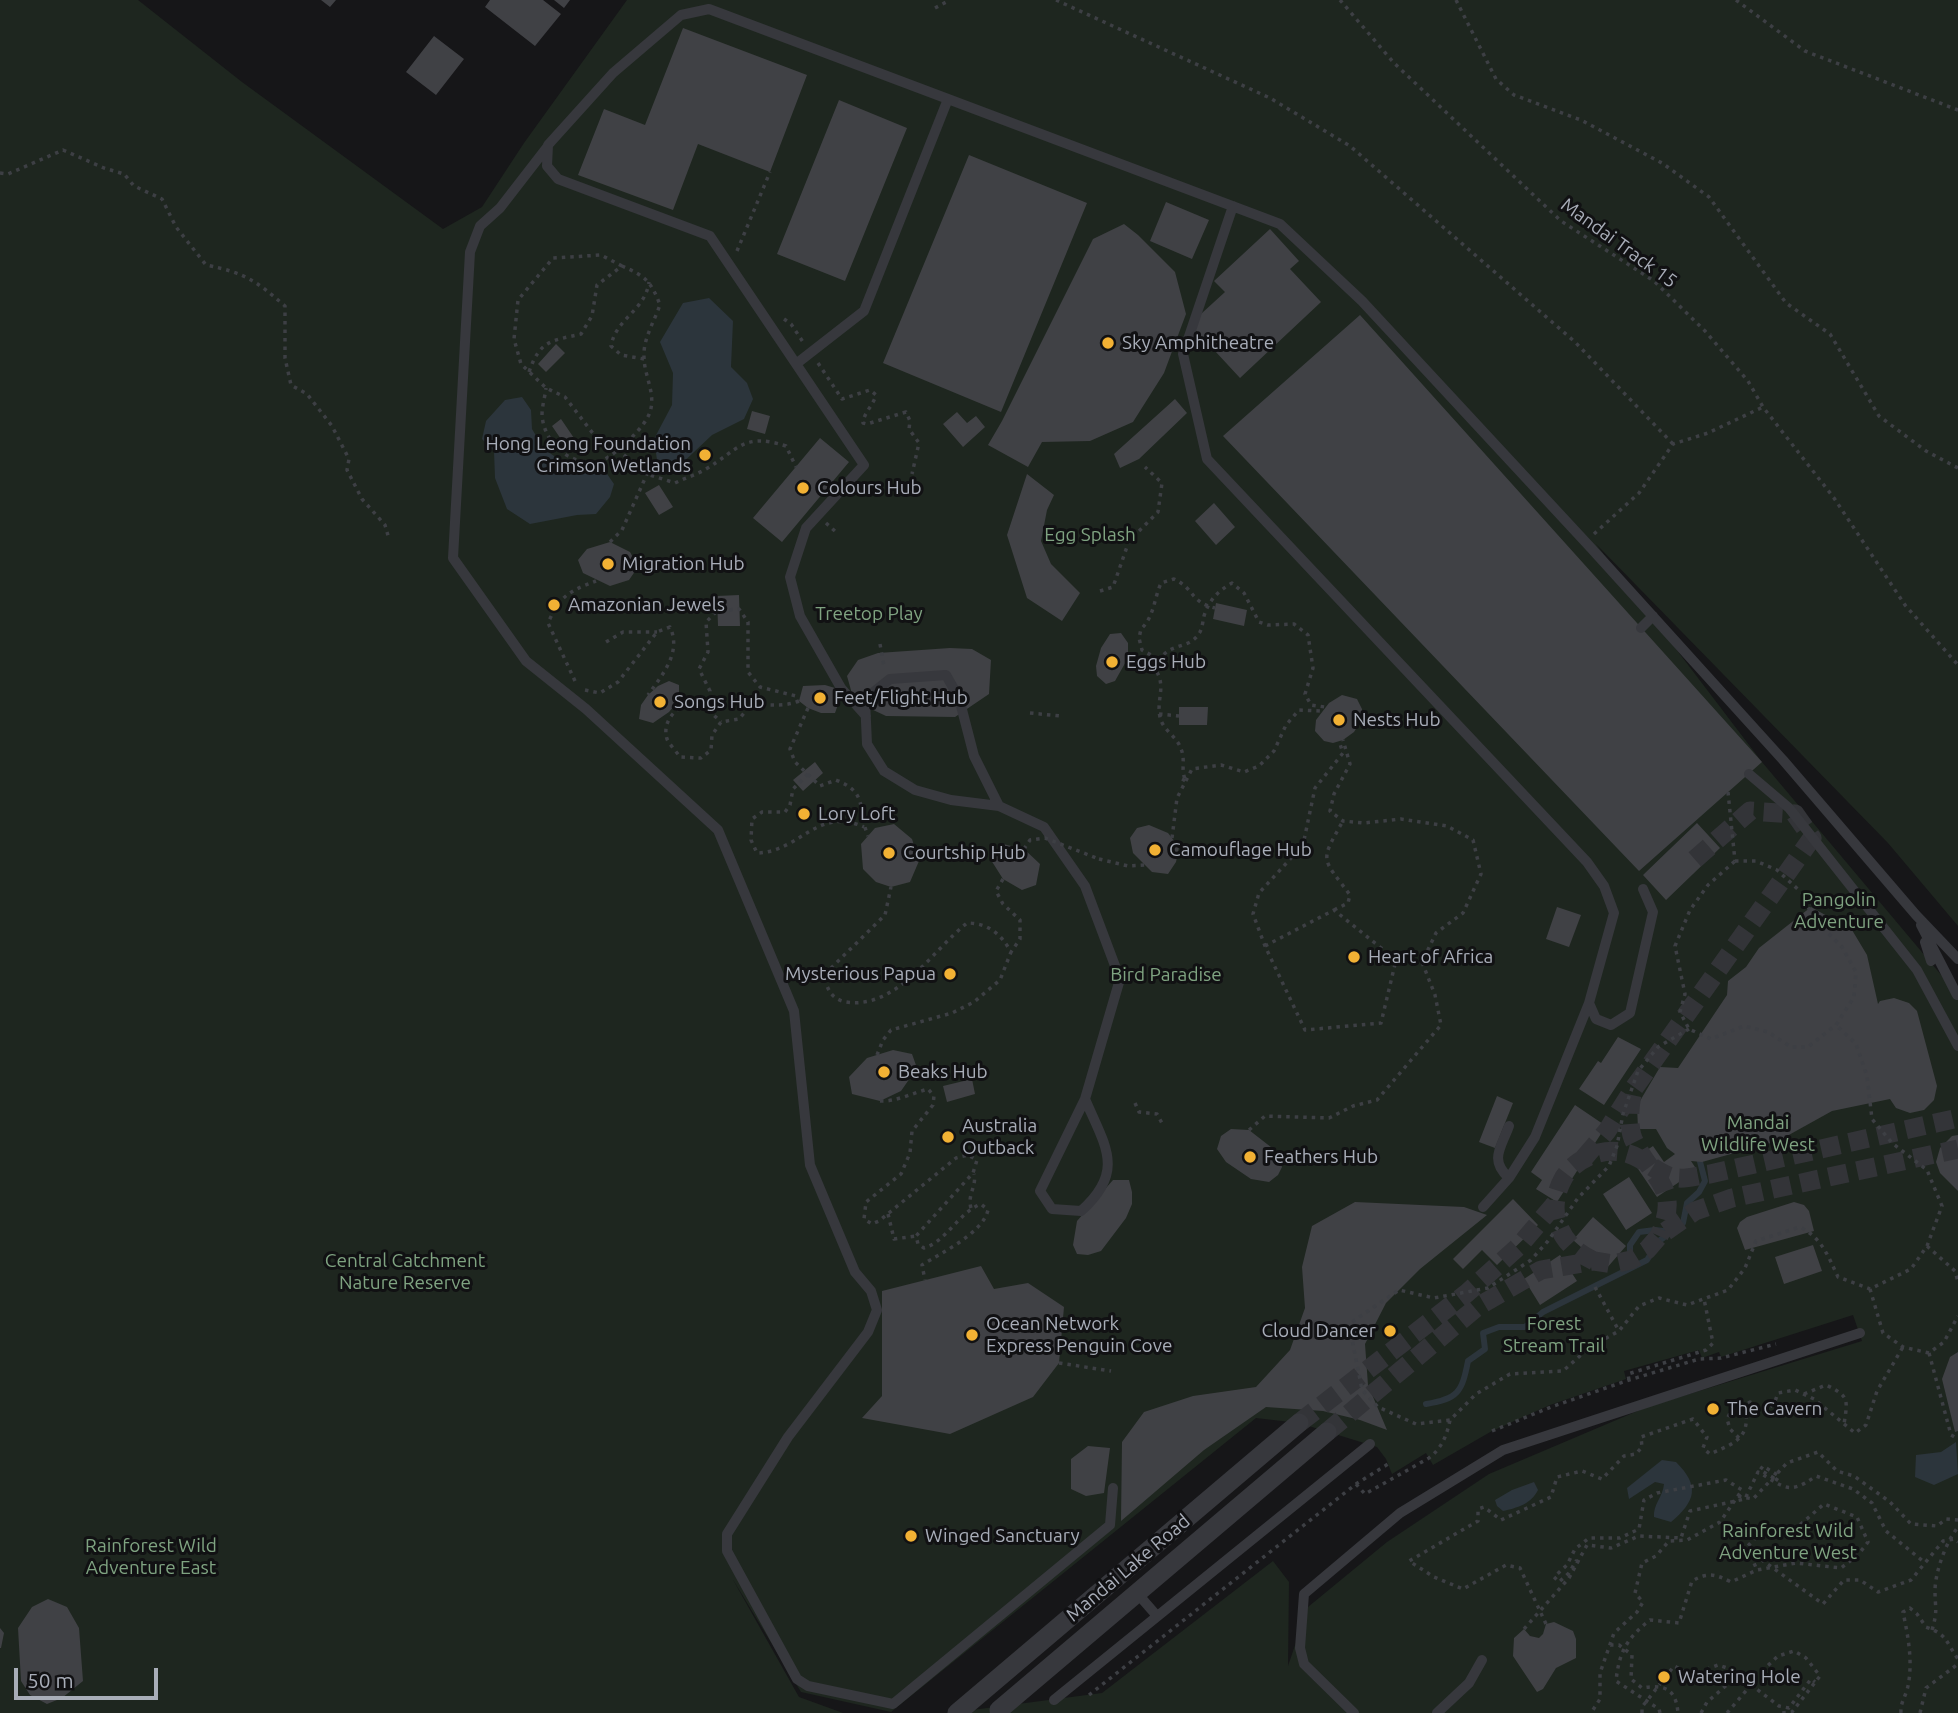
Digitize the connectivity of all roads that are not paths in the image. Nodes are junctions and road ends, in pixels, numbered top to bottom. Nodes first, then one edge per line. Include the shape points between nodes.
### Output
1 (948, 99) junction
2 (548, 145) junction
3 (1233, 206) junction
4 (796, 364) junction
5 (1653, 617) junction
6 (1641, 628) dead end
7 (866, 716) junction
8 (1749, 774) dead end
9 (999, 806) junction
10 (1643, 888) dead end
11 (1916, 915) junction
12 (1958, 959) edge
13 (1931, 961) dead end
14 (1957, 995) edge
15 (1588, 1003) junction
16 (1958, 1046) edge
17 (1085, 1099) junction
18 (1509, 1126) dead end
19 (1509, 1178) junction
20 (1482, 1207) dead end
21 (1860, 1333) dead end
22 (1298, 1423) tunnel mouth
23 (1326, 1432) tunnel mouth
24 (1370, 1444) dead end
25 (1113, 1488) dead end
26 (1137, 1593) junction
27 (1157, 1616) junction
28 (1482, 1660) dead end
29 (1054, 1700) dead end
30 (999, 1710) dead end
31 (957, 1713) edge
32 (1354, 1713) edge
33 (1437, 1713) edge

1 - 2 lane via 709,9 681,15 613,73
1 - 3 lane
1 - 4 lane via 864,312
2 - 4 lane via 547,166 558,179 710,236
2 - 25 lane via 500,208 480,226 470,252 453,558 526,661 586,709 718,830 794,1011 810,1166 855,1272 872,1291 877,1310 868,1332 788,1437 727,1534 727,1551 797,1679 808,1686 893,1704 1110,1525
3 - 5 lane via 1280,224 1362,301
3 - 15 lane via 1183,354 1206,459 1587,862 1604,886 1614,913
4 - 7 lane via 864,465 806,528 790,577 800,616 841,688
5 - 6 lane
5 - 11 lane
7 - 9 lane via 867,744 884,771 915,790
7 - 9 lane via 865,699 890,679 946,675 959,698 974,756
8 - 16 lane via 1789,808 1917,970
9 - 17 lane via 1044,827 1085,886 1120,979
10 - 15 lane via 1653,912 1630,1013 1611,1025 1596,1020
11 - 12 lane
11 - 13 lane
11 - 14 lane
15 - 19 lane via 1535,1137
17 - 17 lane via 1109,1155 1105,1184 1081,1211 1052,1209 1041,1191
18 - 19 lane via 1497,1158 1498,1168
19 - 20 lane
21 - 32 lane via 1503,1450 1400,1513 1304,1594 1300,1648 1304,1664
22 - 31 street, Mandai Lake Road
23 - 26 street, Mandai Lake Road
24 - 27 lane
26 - 27 lane
26 - 30 street, Mandai Lake Road
27 - 29 lane
28 - 33 lane via 1469,1683

